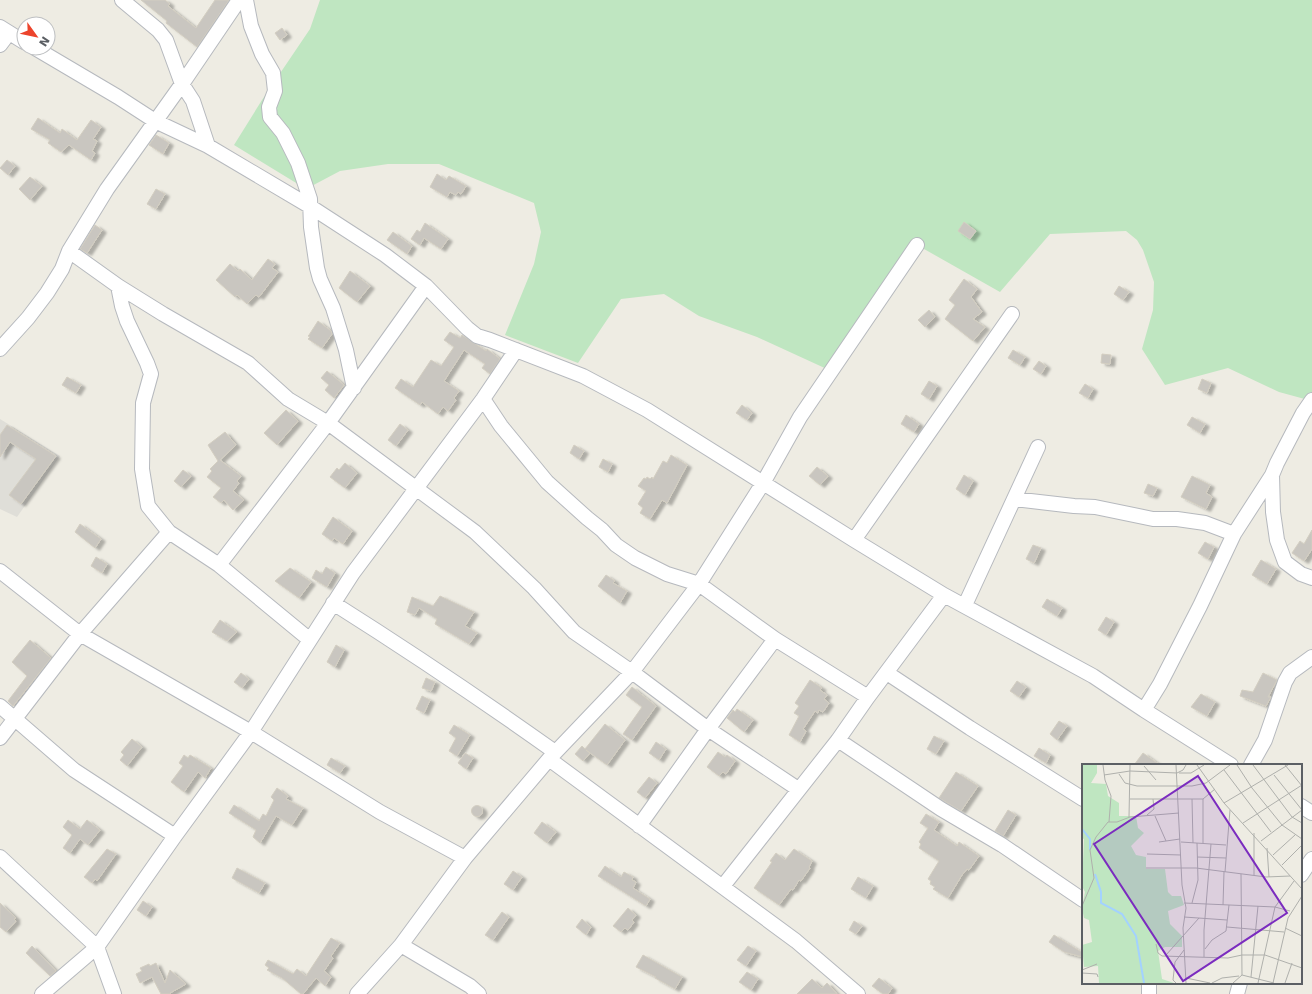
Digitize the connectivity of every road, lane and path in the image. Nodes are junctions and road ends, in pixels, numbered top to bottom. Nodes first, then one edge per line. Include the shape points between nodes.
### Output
1 (122, 0) edge
2 (239, 0) edge
3 (246, 0) edge
4 (4, 30) edge
5 (16, 37) edge
6 (0, 45) edge
7 (49, 56) edge
8 (182, 84) junction
9 (155, 121) junction
10 (208, 146) junction
11 (311, 207) junction
12 (917, 245) dead end
13 (69, 251) junction
14 (118, 286) junction
15 (426, 286) junction
16 (1012, 314) dead end
17 (0, 349) edge
18 (516, 350) junction
19 (354, 388) junction
20 (484, 399) junction
21 (1312, 400) edge
22 (328, 423) junction
23 (1038, 447) dead end
24 (1272, 475) junction
25 (763, 484) junction
26 (416, 488) junction
27 (1014, 499) junction
28 (169, 532) junction
29 (1234, 534) junction
30 (854, 540) junction
31 (219, 565) junction
32 (0, 571) edge
33 (1312, 578) edge
34 (698, 584) junction
35 (944, 595) junction
36 (333, 603) junction
37 (965, 605) junction
38 (80, 634) junction
39 (776, 639) junction
40 (310, 640) junction
41 (1312, 657) edge
42 (632, 672) junction
43 (886, 673) junction
44 (868, 697) junction
45 (0, 706) edge
46 (1144, 710) junction
47 (16, 719) junction
48 (708, 729) junction
49 (251, 732) junction
50 (0, 738) edge
51 (838, 740) junction
52 (552, 755) junction
53 (1229, 764) edge
54 (1252, 764) edge
55 (798, 789) junction
56 (1082, 798) edge
57 (1302, 807) edge
58 (1312, 813) edge
59 (639, 826) junction
60 (175, 836) junction
61 (0, 857) edge
62 (465, 858) junction
63 (1312, 859) edge
64 (1302, 874) edge
65 (723, 886) junction
66 (1082, 899) edge
67 (401, 945) junction
68 (97, 947) junction
69 (1240, 984) edge
70 (42, 994) edge
71 (114, 994) edge
72 (357, 994) edge
73 (479, 994) edge
74 (858, 994) edge
75 (1237, 994) edge

1 - 8 street via 158,30 166,40
2 - 8 street
3 - 11 street via 251,26 273,73 275,91 269,107 270,117 283,133 298,163
4 - 5 street
4 - 6 street
7 - 9 street
8 - 9 street
8 - 10 street via 193,101
9 - 10 street
9 - 13 street via 107,189
10 - 11 street
11 - 15 street via 385,255
11 - 19 street via 317,268 342,336
12 - 25 street via 800,417
13 - 14 street
13 - 17 street via 62,269 47,293
14 - 22 street via 248,362 288,399
14 - 28 street via 127,321 151,374 143,403 142,469 148,506
15 - 18 street via 477,336
15 - 19 street
16 - 30 street
18 - 20 street
18 - 25 street via 583,376 647,410
19 - 22 street
20 - 26 street
20 - 34 street via 501,426 547,482 616,545 667,574
21 - 24 street
22 - 26 street
22 - 31 street
23 - 27 street
24 - 29 street
24 - 33 street via 1277,540 1285,562 1300,574
25 - 30 street
25 - 34 street
26 - 36 street
26 - 42 street via 475,532 534,588 574,632
27 - 29 street via 1095,507 1153,519 1205,523
27 - 37 street
28 - 31 street
28 - 38 street
29 - 46 street via 1160,684
30 - 35 street
31 - 40 street
32 - 38 street
34 - 39 street
34 - 42 street
35 - 37 street
35 - 43 street
36 - 40 street
36 - 52 street via 436,670
37 - 46 street via 1093,676
38 - 47 street
38 - 49 street
39 - 44 street
39 - 48 street
40 - 49 street
41 - 54 street via 1290,673 1265,740
42 - 48 street
42 - 52 street
43 - 44 street
43 - 56 street
44 - 51 street
45 - 47 street
46 - 53 street
47 - 50 street
47 - 60 street via 74,770
48 - 55 street
48 - 59 street
49 - 60 street
49 - 62 street via 380,812
51 - 55 street
51 - 66 street
52 - 59 street
52 - 62 street
55 - 65 street
57 - 58 street
59 - 65 street
60 - 68 street
61 - 68 street
62 - 67 street
63 - 64 street
65 - 74 street via 796,941
67 - 72 street
67 - 73 street
68 - 70 street
68 - 71 street
69 - 75 street

